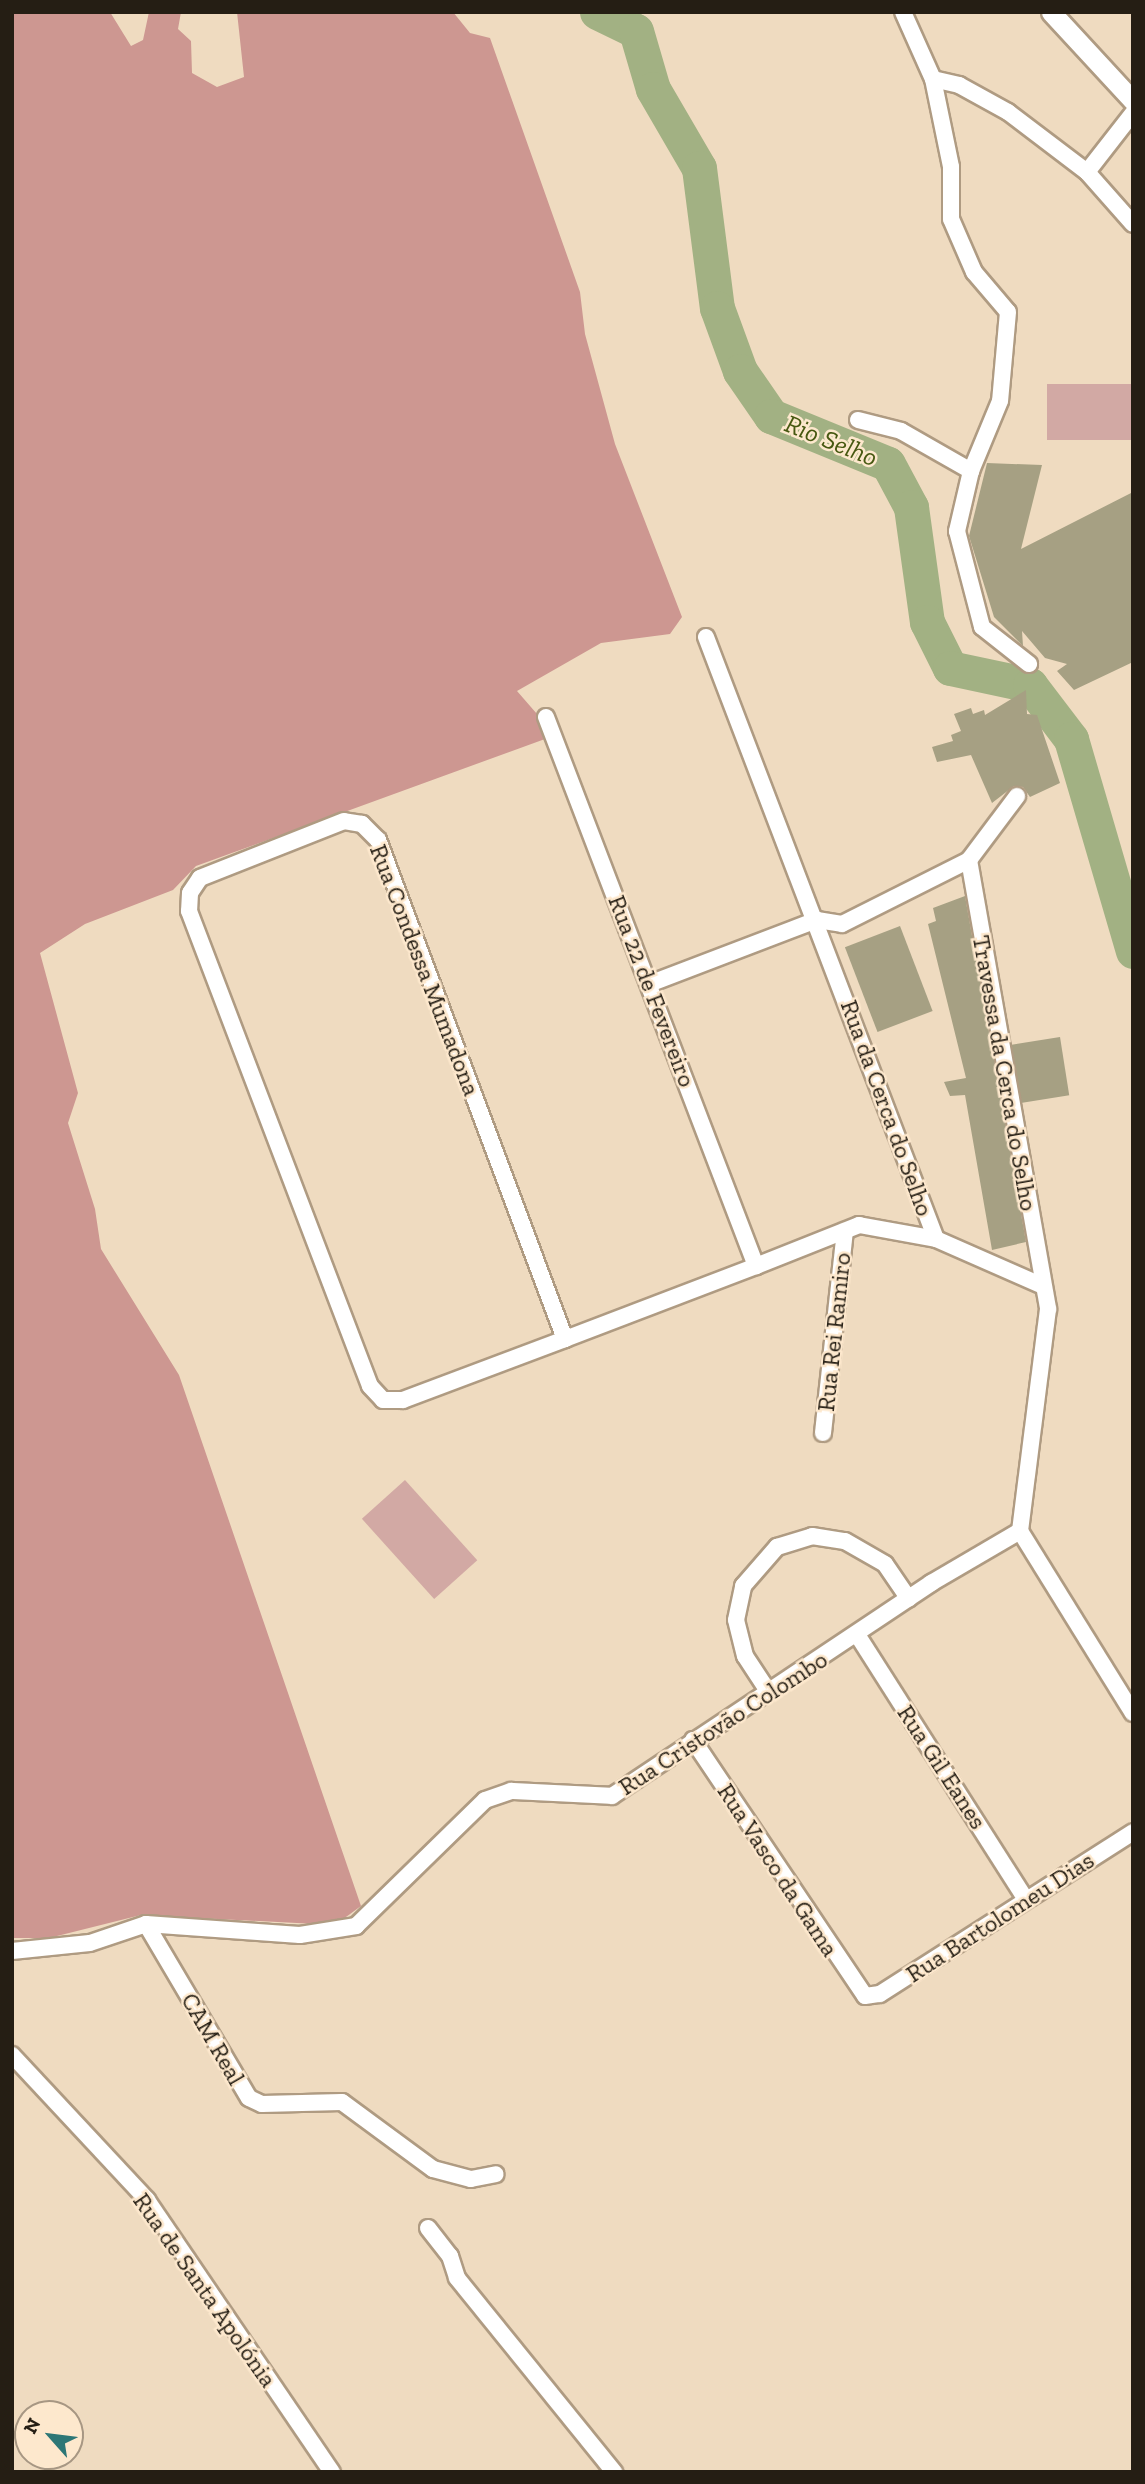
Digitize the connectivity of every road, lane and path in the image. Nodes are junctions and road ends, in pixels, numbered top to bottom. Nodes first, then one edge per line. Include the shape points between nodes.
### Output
1 (903, 12) edge
2 (1051, 12) edge
3 (933, 79) junction
4 (1133, 101) edge
5 (1133, 113) edge
6 (1087, 172) junction
7 (1133, 224) edge
8 (858, 420) dead end
9 (971, 471) junction
10 (706, 637) dead end
11 (1029, 664) dead end
12 (546, 716) dead end
13 (1017, 796) dead end
14 (969, 860) junction
15 (817, 920) junction
16 (649, 984) junction
17 (845, 1231) junction
18 (936, 1239) junction
19 (756, 1266) junction
20 (1041, 1285) junction
21 (565, 1339) junction
22 (823, 1433) dead end
23 (1020, 1531) junction
24 (909, 1599) junction
25 (858, 1636) junction
26 (768, 1691) junction
27 (1133, 1713) edge
28 (693, 1740) junction
29 (1133, 1832) edge
30 (1025, 1898) junction
31 (146, 1924) junction
32 (17, 1952) edge
33 (865, 1996) joint
34 (12, 2055) edge
35 (496, 2174) dead end
36 (428, 2228) dead end
37 (332, 2472) edge
38 (614, 2472) edge

1 - 3 street
2 - 4 street
3 - 6 street via 959,85 1008,112
3 - 9 street via 951,167 951,219 974,272 1008,312 1000,401
5 - 6 street
6 - 7 street
8 - 9 street via 901,431
9 - 11 street via 957,531 982,626
10 - 15 street, Rua da Cerca do Selho
12 - 16 street, Rua 22 de Fevereiro
13 - 14 street
14 - 15 street via 842,924
14 - 20 street, Travessa da Cerca do Selho
15 - 16 street
15 - 18 street, Rua da Cerca do Selho
16 - 19 street, Rua 22 de Fevereiro
17 - 18 street via 859,1225
17 - 19 street
17 - 22 street, Rua Rei Ramiro
18 - 20 street, Rua da Cerca do Selho
19 - 21 street
20 - 23 street via 1048,1309
21 - 21 street, Rua Condessa Mumadona via 378,840 362,824 344,821 200,878 190,892 189,911 370,1387 383,1400 402,1400
23 - 24 street, Rua Cristovão Colombo
23 - 27 street
24 - 25 street, Rua Cristovão Colombo
24 - 26 street via 885,1564 845,1541 812,1536 777,1547 743,1586 736,1620 745,1657
25 - 26 street, Rua Cristovão Colombo
25 - 30 street, Rua Gil Eanes
26 - 28 street, Rua Cristovão Colombo
28 - 31 street, Rua Cristovão Colombo via 612,1796 511,1791 485,1800 356,1927 300,1936
28 - 33 street, Rua Vasco da Gama
29 - 30 street, Rua Bartolomeu Dias
30 - 33 street, Rua Bartolomeu Dias via 880,1994
31 - 32 street, Rua Cristovão Colombo via 90,1943
31 - 35 street, CAM Real via 249,2098 262,2104 342,2102 433,2169 471,2179
34 - 37 street, Rua de Santa Apolónia via 147,2200
36 - 38 street via 450,2256 457,2278

